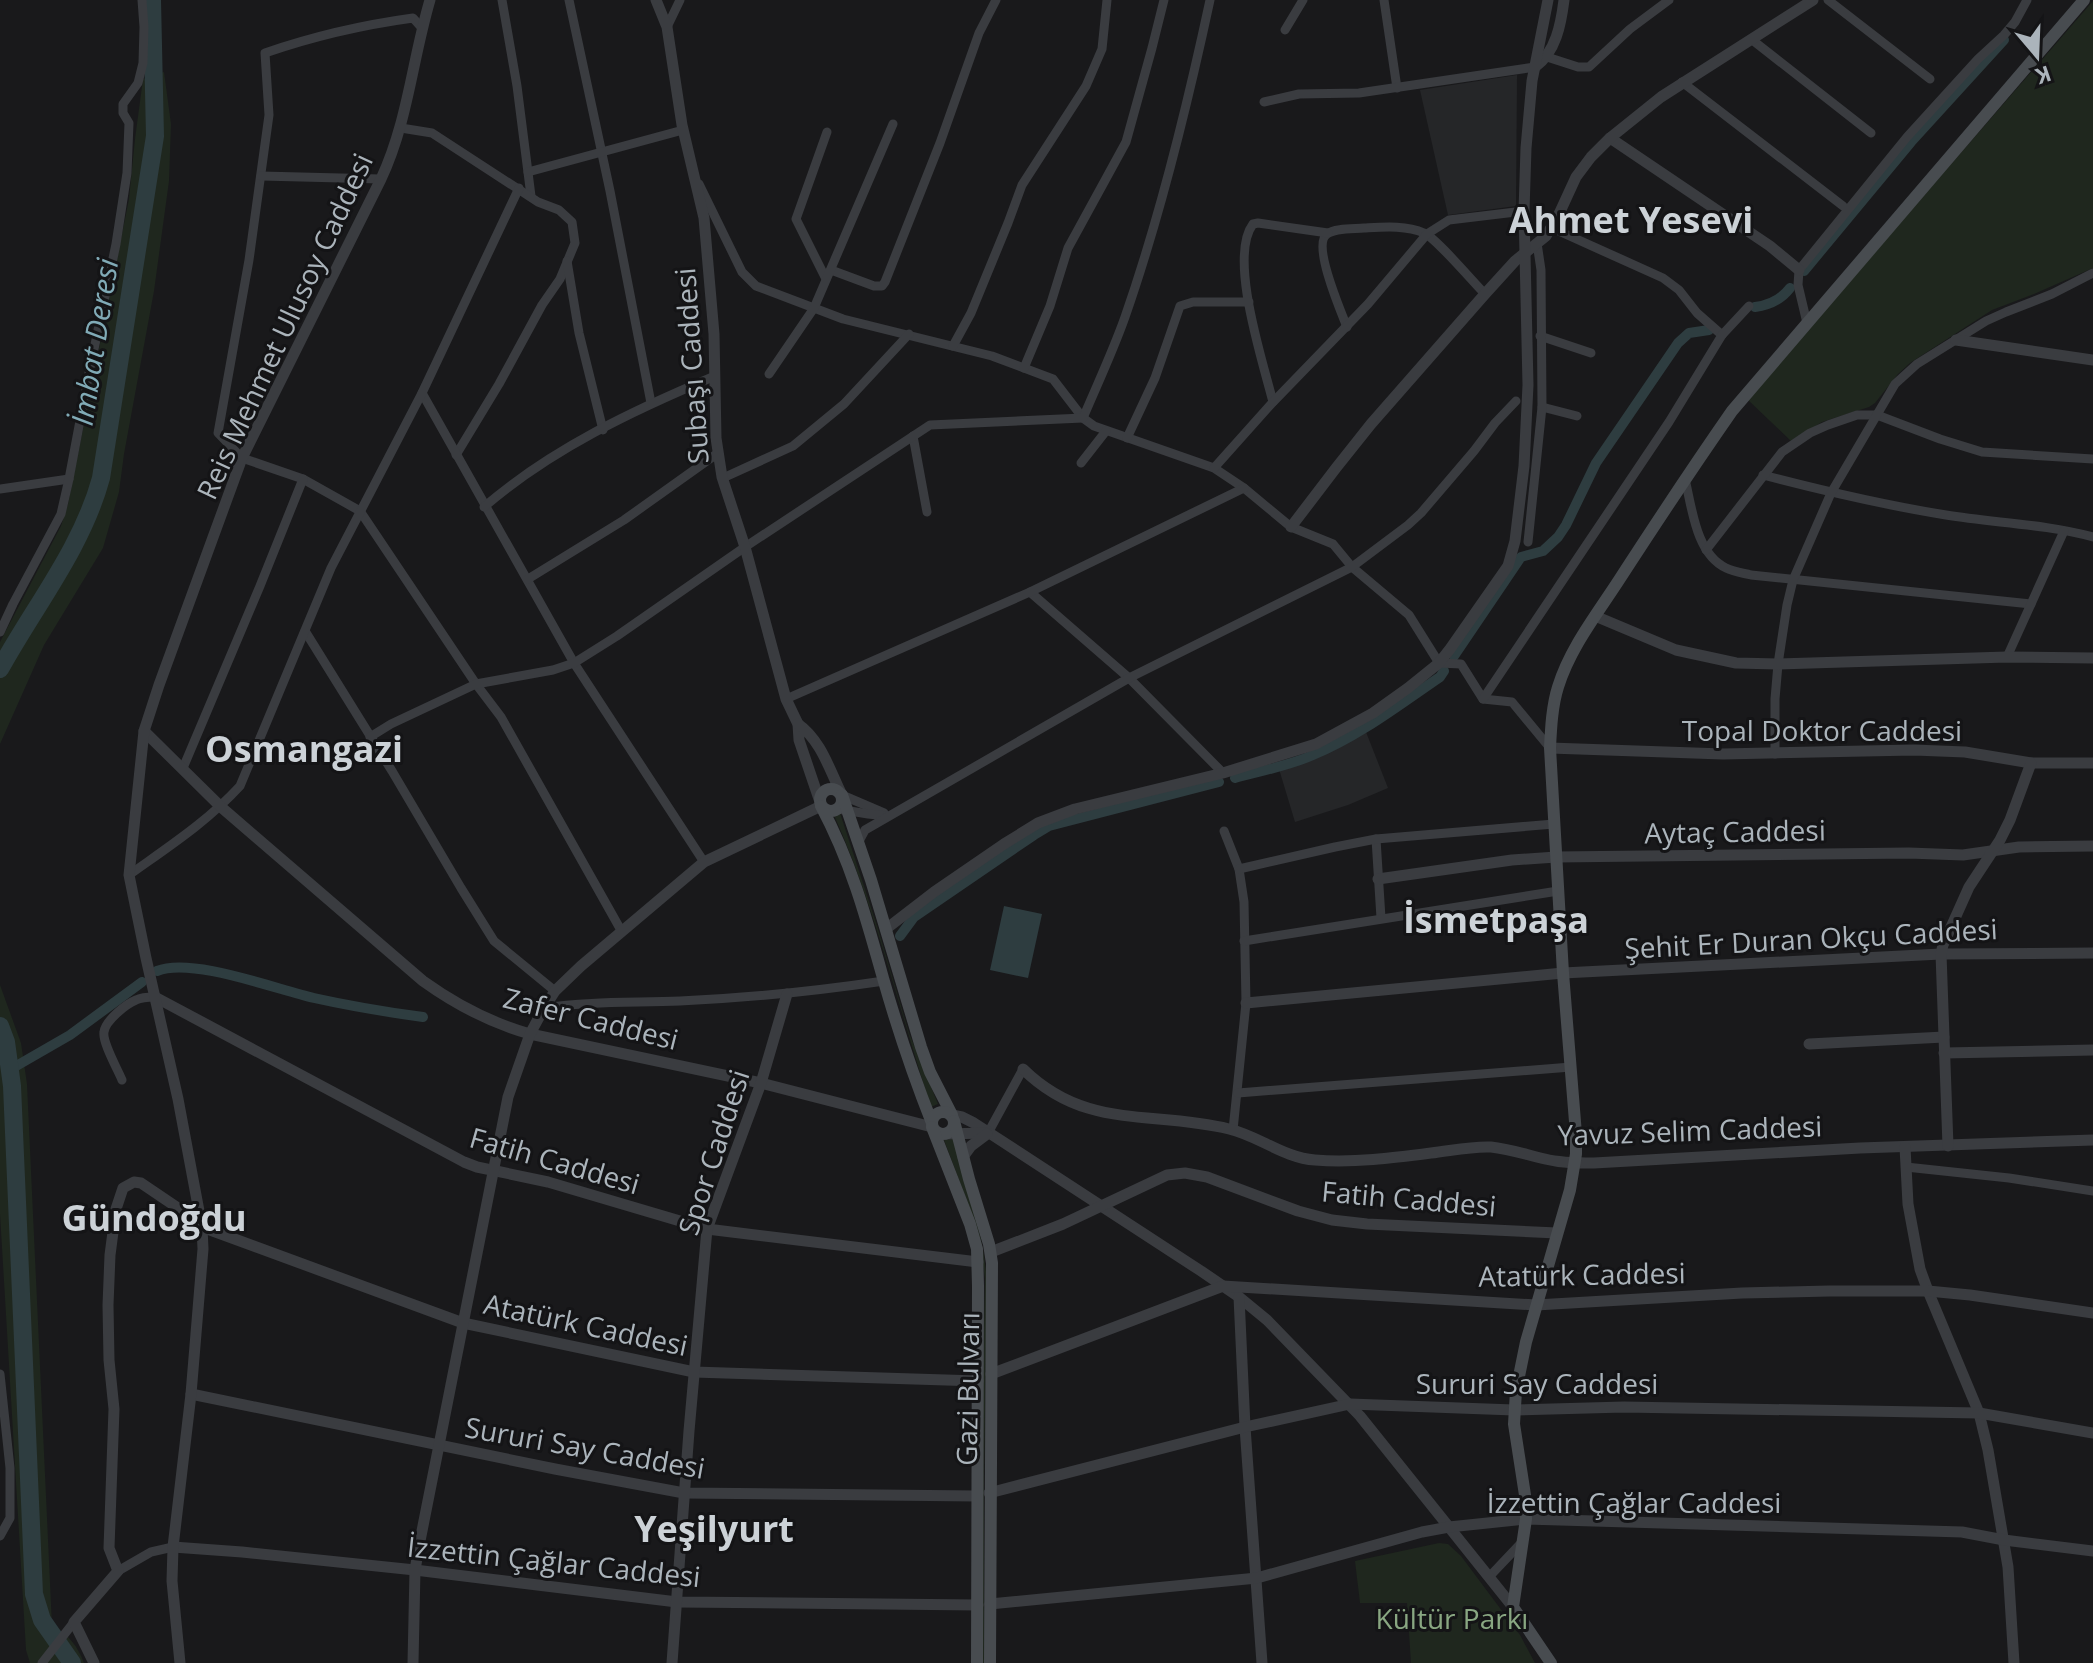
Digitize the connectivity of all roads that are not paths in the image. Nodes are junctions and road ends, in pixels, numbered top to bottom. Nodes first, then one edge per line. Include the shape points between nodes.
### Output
1 (142, 0) edge
2 (430, 0) edge
3 (502, 0) edge
4 (569, 0) edge
5 (656, 0) edge
6 (680, 0) edge
7 (996, 0) edge
8 (1107, 0) edge
9 (1164, 0) edge
10 (1210, 0) edge
11 (1384, 0) edge
12 (1548, 0) edge
13 (1564, 0) edge
14 (1813, 0) edge
15 (1828, 0) edge
16 (2027, 0) edge
17 (2084, 0) edge
18 (1304, 1) edge
19 (1661, 2) edge
20 (667, 27) junction
21 (422, 28) junction
22 (1285, 30) dead end
23 (1751, 39) junction
24 (1547, 57) junction
25 (1535, 67) junction
26 (1930, 79) dead end
27 (1682, 82) junction
28 (1397, 88) junction
29 (1264, 102) dead end
30 (893, 124) dead end
31 (401, 128) junction
32 (683, 130) junction
33 (827, 132) dead end
34 (1871, 133) dead end
35 (1610, 138) junction
36 (601, 152) junction
37 (528, 172) junction
38 (261, 176) junction
39 (696, 177) junction
40 (381, 179) junction
41 (519, 188) junction
42 (531, 196) junction
43 (1843, 206) dead end
44 (1524, 211) junction
45 (1552, 228) junction
46 (1328, 233) junction
47 (1427, 234) junction
48 (1537, 243) junction
49 (1526, 252) junction
50 (567, 261) junction
51 (1799, 270) junction
52 (2093, 273) edge
53 (829, 274) junction
54 (1485, 294) junction
55 (1249, 302) junction
56 (1749, 306) dead end
57 (814, 308) junction
58 (1807, 323) junction
59 (1347, 327) junction
60 (909, 334) junction
61 (1722, 335) junction
62 (1540, 336) junction
63 (1956, 340) junction
64 (953, 346) junction
65 (1591, 353) dead end
66 (2093, 360) edge
67 (1024, 368) junction
68 (769, 374) dead end
69 (715, 376) junction
70 (422, 393) junction
71 (1516, 401) dead end
72 (1273, 402) junction
73 (651, 403) junction
74 (1542, 407) junction
75 (1877, 415) junction
76 (1577, 416) dead end
77 (1083, 418) junction
78 (603, 430) junction
79 (1106, 431) junction
80 (913, 436) junction
81 (1127, 438) junction
82 (718, 453) junction
83 (456, 455) junction
84 (242, 458) junction
85 (2093, 459) edge
86 (1081, 463) dead end
87 (1214, 468) junction
88 (1763, 475) junction
89 (723, 478) junction
90 (69, 479) junction
91 (303, 479) junction
92 (1685, 479) junction
93 (1244, 488) junction
94 (0, 489) edge
95 (1831, 493) junction
96 (484, 507) junction
97 (360, 511) junction
98 (927, 512) dead end
99 (1291, 527) junction
100 (2064, 531) junction
101 (2093, 537) edge
102 (1528, 542) dead end
103 (745, 547) junction
104 (1706, 550) junction
105 (1352, 567) junction
106 (528, 579) junction
107 (1793, 580) junction
108 (1030, 592) junction
109 (2031, 604) junction
110 (1595, 616) junction
111 (305, 631) junction
112 (0, 632) edge
113 (2007, 657) junction
114 (2093, 658) edge
115 (574, 663) junction
116 (1439, 663) junction
117 (1778, 664) junction
118 (1129, 678) junction
119 (476, 684) junction
120 (786, 699) junction
121 (1483, 699) junction
122 (798, 724) junction
123 (144, 731) junction
124 (370, 737) junction
125 (1550, 748) junction
126 (1775, 754) junction
127 (2031, 763) junction
128 (2093, 763) edge
129 (183, 768) junction
130 (1223, 773) junction
131 (842, 795) junction
132 (820, 802) junction
133 (221, 807) junction
134 (843, 810) junction
135 (891, 816) junction
136 (1554, 824) junction
137 (1224, 831) dead end
138 (1376, 839) junction
139 (858, 843) junction
140 (2093, 846) edge
141 (1992, 852) junction
142 (1556, 857) junction
143 (704, 862) junction
144 (1239, 869) junction
145 (129, 875) junction
146 (1378, 879) junction
147 (1558, 891) junction
148 (1381, 918) junction
149 (886, 929) junction
150 (622, 932) junction
151 (1244, 941) junction
152 (2093, 953) edge
153 (1941, 954) junction
154 (1563, 973) junction
155 (884, 981) junction
156 (555, 991) junction
157 (787, 994) junction
158 (155, 997) junction
159 (1246, 1003) junction
160 (544, 1008) junction
161 (530, 1034) junction
162 (1944, 1037) junction
163 (1809, 1044) dead end
164 (2093, 1050) edge
165 (1944, 1053) junction
166 (1571, 1067) junction
167 (1023, 1069) joint
168 (122, 1080) dead end
169 (761, 1083) junction
170 (1238, 1093) junction
171 (932, 1125) junction
172 (952, 1126) junction
173 (1233, 1130) junction
174 (988, 1133) junction
175 (2093, 1140) edge
176 (1948, 1146) junction
177 (1905, 1147) junction
178 (963, 1157) junction
179 (1575, 1163) junction
180 (1906, 1167) junction
181 (493, 1171) junction
182 (2093, 1191) edge
183 (1102, 1206) junction
184 (201, 1221) junction
185 (707, 1229) junction
186 (1557, 1233) junction
187 (991, 1252) junction
188 (978, 1262) junction
189 (1223, 1286) junction
190 (1928, 1291) junction
191 (1239, 1297) junction
192 (1536, 1305) junction
193 (2093, 1313) edge
194 (463, 1323) junction
195 (694, 1372) junction
196 (0, 1374) edge
197 (991, 1374) junction
198 (978, 1381) junction
199 (191, 1394) junction
200 (1350, 1404) junction
201 (1514, 1410) junction
202 (1979, 1413) junction
203 (1245, 1427) junction
204 (2093, 1433) edge
205 (438, 1445) junction
206 (684, 1493) junction
207 (983, 1494) junction
208 (1526, 1519) junction
209 (1449, 1527) junction
210 (0, 1536) edge
211 (2004, 1540) junction
212 (1523, 1541) junction
213 (173, 1547) junction
214 (2093, 1551) edge
215 (415, 1570) junction
216 (118, 1571) junction
217 (1489, 1577) junction
218 (1257, 1578) junction
219 (677, 1602) junction
220 (984, 1604) junction
221 (1513, 1607) junction
222 (74, 1622) junction
223 (42, 1663) edge
224 (94, 1663) edge
225 (180, 1663) edge
226 (413, 1663) edge
227 (672, 1663) edge
228 (977, 1663) edge
229 (990, 1663) edge
230 (1262, 1663) edge
231 (1551, 1663) edge
232 (2014, 1663) edge

1 - 90 street via 143,63 138,83 123,104 129,123 118,230
2 - 21 street, Reis Mehmet Ulusoy Caddesi
3 - 37 street
4 - 36 street
5 - 20 street, Subaşı Caddesi
6 - 20 street
7 - 53 street via 885,282 874,286
8 - 64 street via 1102,49 1086,86 1022,185
9 - 67 street via 1126,142 1068,248
10 - 77 street via 1163,193 1124,319
11 - 28 street
12 - 25 street
13 - 24 street
14 - 23 street
15 - 26 street
16 - 51 street via 2015,22 1907,137
17 - 58 main road
18 - 22 street
19 - 24 street via 1589,67
20 - 32 street, Subaşı Caddesi
21 - 31 street, Reis Mehmet Ulusoy Caddesi
21 - 38 street via 413,18 378,23 265,53 269,115
23 - 27 street
23 - 34 street
24 - 25 street
25 - 28 street
25 - 44 street
27 - 35 street
27 - 43 street
28 - 29 street via 1299,94
30 - 53 street
31 - 40 street, Reis Mehmet Ulusoy Caddesi
31 - 41 street via 432,133
32 - 36 street
32 - 39 street, Subaşı Caddesi
33 - 53 street via 796,219
35 - 45 street via 1582,168
35 - 51 street
36 - 37 street
36 - 73 street
37 - 42 street
38 - 40 street
38 - 84 street via 218,433
39 - 57 street via 742,272 756,286
39 - 69 street, Subaşı Caddesi via 708,247
40 - 84 street, Reis Mehmet Ulusoy Caddesi
41 - 42 street
41 - 70 street
42 - 50 street via 572,222 575,243
44 - 47 street via 1449,220
44 - 49 street
45 - 48 street
45 - 61 street via 1663,278
46 - 47 street via 1381,227
46 - 55 street via 1253,224 1244,254
46 - 59 street via 1323,251
47 - 54 street
47 - 59 street
48 - 49 street
48 - 62 street
49 - 54 street
49 - 116 street via 1526,442 1513,553
50 - 78 street
50 - 83 street
51 - 58 street
52 - 63 street
53 - 57 street
54 - 99 street via 1362,435
55 - 72 street
55 - 81 street via 1180,306
56 - 61 street
57 - 60 street
57 - 68 street
58 - 92 main road via 1732,411
59 - 72 street
60 - 64 street
60 - 89 street via 844,404 793,446
61 - 121 street
62 - 65 street
62 - 74 street
63 - 66 street
63 - 75 street via 1905,373
64 - 67 street
67 - 77 street via 1053,379
69 - 73 street
69 - 82 street, Subaşı Caddesi
70 - 83 street
70 - 97 street
71 - 105 street via 1421,513
72 - 87 street
73 - 78 street
74 - 76 street
74 - 102 street
75 - 85 street via 1982,452
75 - 88 street via 1857,415 1810,433 1782,452
75 - 95 street
77 - 79 street
77 - 80 street via 930,425
78 - 96 street via 508,486
79 - 81 street
79 - 86 street
80 - 98 street
80 - 103 street
81 - 87 street
82 - 89 street, Subaşı Caddesi
82 - 106 street
83 - 96 street
84 - 91 street
84 - 123 street, Reis Mehmet Ulusoy Caddesi
87 - 93 street
88 - 95 street
88 - 104 street
89 - 103 street, Subaşı Caddesi
90 - 94 street
90 - 112 street via 61,514
91 - 97 street
91 - 129 street
92 - 104 street
92 - 110 main road
93 - 99 street
93 - 108 street
95 - 100 street
95 - 107 street
96 - 106 street
97 - 111 street
97 - 119 street
99 - 105 street via 1333,544
100 - 101 street
100 - 109 street
103 - 115 street
103 - 120 street, Subaşı Caddesi
104 - 107 street via 1727,569
105 - 116 street via 1409,615
105 - 118 street
106 - 115 street
107 - 109 street
107 - 117 street
108 - 118 street
108 - 120 street
109 - 113 street
110 - 117 street via 1676,650 1736,663
110 - 125 main road via 1557,689
111 - 124 street
111 - 133 street via 240,786
113 - 114 street
113 - 117 street
115 - 119 street
115 - 143 street
116 - 121 street via 1461,664
116 - 130 street via 1330,739
117 - 126 street
118 - 130 street
118 - 135 street
119 - 124 street
119 - 150 street via 501,717
120 - 122 street, Subaşı Caddesi
121 - 125 street via 1512,702
122 - 131 street, Subaşı Caddesi via 816,742
122 - 132 street, Subaşı Caddesi
123 - 129 street, Zafer Caddesi
123 - 145 street, Reis Mehmet Ulusoy Caddesi
124 - 156 street via 494,941
125 - 126 street, Topal Doktor Caddesi
125 - 136 main road
126 - 127 street, Topal Doktor Caddesi via 1914,750
127 - 128 street, Topal Doktor Caddesi
127 - 141 street
129 - 133 street, Zafer Caddesi
130 - 149 street via 1038,823
131 - 132 main road via 829,788
131 - 134 main road, Gazi Bulvarı
131 - 135 street
132 - 134 main road via 827,810
132 - 143 street
132 - 155 main road, Gazi Bulvarı via 852,872
133 - 145 street
133 - 161 street, Zafer Caddesi via 423,981 479,1014
134 - 135 street
134 - 139 main road, Gazi Bulvarı
135 - 139 street via 865,830
136 - 138 street
136 - 142 main road
137 - 144 street
138 - 144 street
138 - 146 street
139 - 149 main road, Gazi Bulvarı
140 - 141 street, Aytaç Caddesi
141 - 142 street, Aytaç Caddesi
141 - 153 street via 1969,887
142 - 146 street, Aytaç Caddesi
142 - 147 main road
143 - 150 street
144 - 151 street
145 - 158 street, Reis Mehmet Ulusoy Caddesi
146 - 148 street
147 - 148 street
147 - 154 main road
148 - 151 street
149 - 172 main road, Gazi Bulvarı via 921,1047
150 - 156 street
151 - 159 street
152 - 153 street, Şehit Er Duran Okçu Caddesi
153 - 154 street, Şehit Er Duran Okçu Caddesi
153 - 162 street
154 - 159 street, Şehit Er Duran Okçu Caddesi
154 - 166 main road
155 - 157 street
155 - 171 main road, Gazi Bulvarı
156 - 160 street
157 - 160 street
157 - 169 street, Spor Caddesi
158 - 168 street via 136,1000 104,1032
158 - 181 street, Fatih Caddesi via 464,1162
158 - 184 street, Reis Mehmet Ulusoy Caddesi
159 - 170 street
160 - 161 street
161 - 169 street, Zafer Caddesi
161 - 181 street via 508,1097
162 - 163 street
162 - 165 street
164 - 165 street
165 - 176 street
166 - 170 street
166 - 179 main road
167 - 173 street, Yavuz Selim Caddesi via 1051,1093 1100,1112
167 - 174 street
169 - 171 street, Zafer Caddesi
169 - 185 street, Spor Caddesi
170 - 173 street
171 - 172 main road via 937,1132
171 - 172 main road via 937,1113 945,1111
171 - 188 main road, Gazi Bulvarı via 970,1224
172 - 174 street
172 - 174 street via 970,1120
172 - 178 main road, Gazi Bulvarı
173 - 179 street, Yavuz Selim Caddesi via 1315,1160 1399,1158 1482,1147
174 - 178 street
174 - 183 street
175 - 176 street, Yavuz Selim Caddesi
176 - 177 street, Yavuz Selim Caddesi
177 - 179 street, Yavuz Selim Caddesi
177 - 180 street
178 - 187 main road, Gazi Bulvarı
179 - 186 main road
180 - 182 street
180 - 190 street via 1914,1239
181 - 185 street, Fatih Caddesi
181 - 194 street
183 - 186 street, Fatih Caddesi via 1156,1179 1185,1173 1332,1220
183 - 187 street, Fatih Caddesi
183 - 189 street
184 - 194 street, Atatürk Caddesi
184 - 199 street, Reis Mehmet Ulusoy Caddesi
184 - 216 street, Atatürk Caddesi via 134,1182 123,1188 116,1209 108,1305 114,1409 109,1548
185 - 188 street, Fatih Caddesi
185 - 195 street, Spor Caddesi
186 - 192 main road
187 - 197 main road, Gazi Bulvarı
188 - 198 main road, Gazi Bulvarı
189 - 191 street
189 - 192 street, Atatürk Caddesi
189 - 197 street, Atatürk Caddesi
190 - 192 street, Atatürk Caddesi via 1742,1293
190 - 193 street, Atatürk Caddesi
190 - 202 street
191 - 200 street
191 - 203 street
192 - 201 main road
194 - 195 street, Atatürk Caddesi
194 - 205 street
195 - 198 street, Atatürk Caddesi
195 - 206 street, Spor Caddesi
196 - 210 street via 10,1518
197 - 207 main road, Gazi Bulvarı
198 - 207 main road, Gazi Bulvarı
199 - 205 street, Sururi Say Caddesi
199 - 213 street, Reis Mehmet Ulusoy Caddesi
200 - 201 street, Sururi Say Caddesi
200 - 203 street, Sururi Say Caddesi
200 - 209 street
201 - 202 street, Sururi Say Caddesi
201 - 208 main road
202 - 204 street, Sururi Say Caddesi
202 - 211 street
203 - 207 street, Sururi Say Caddesi
203 - 218 street
205 - 206 street, Sururi Say Caddesi
205 - 215 street
206 - 207 street, Sururi Say Caddesi
206 - 219 street, Spor Caddesi
207 - 220 main road, Gazi Bulvarı
208 - 209 street, İzzettin Çağlar Caddesi
208 - 211 street, İzzettin Çağlar Caddesi via 1923,1530
208 - 212 main road
209 - 217 street
209 - 218 street, İzzettin Çağlar Caddesi
211 - 214 street, İzzettin Çağlar Caddesi
211 - 232 street
212 - 217 street
212 - 221 main road
213 - 215 street, İzzettin Çağlar Caddesi
213 - 216 street via 151,1552
213 - 225 street, Reis Mehmet Ulusoy Caddesi
215 - 219 street, İzzettin Çağlar Caddesi
215 - 226 street
216 - 222 street
217 - 221 street
218 - 220 street, İzzettin Çağlar Caddesi
218 - 230 street
219 - 220 street, İzzettin Çağlar Caddesi
219 - 227 street, Spor Caddesi
220 - 228 main road, Gazi Bulvarı
220 - 229 main road, Gazi Bulvarı
221 - 231 main road
222 - 223 street
222 - 224 street

